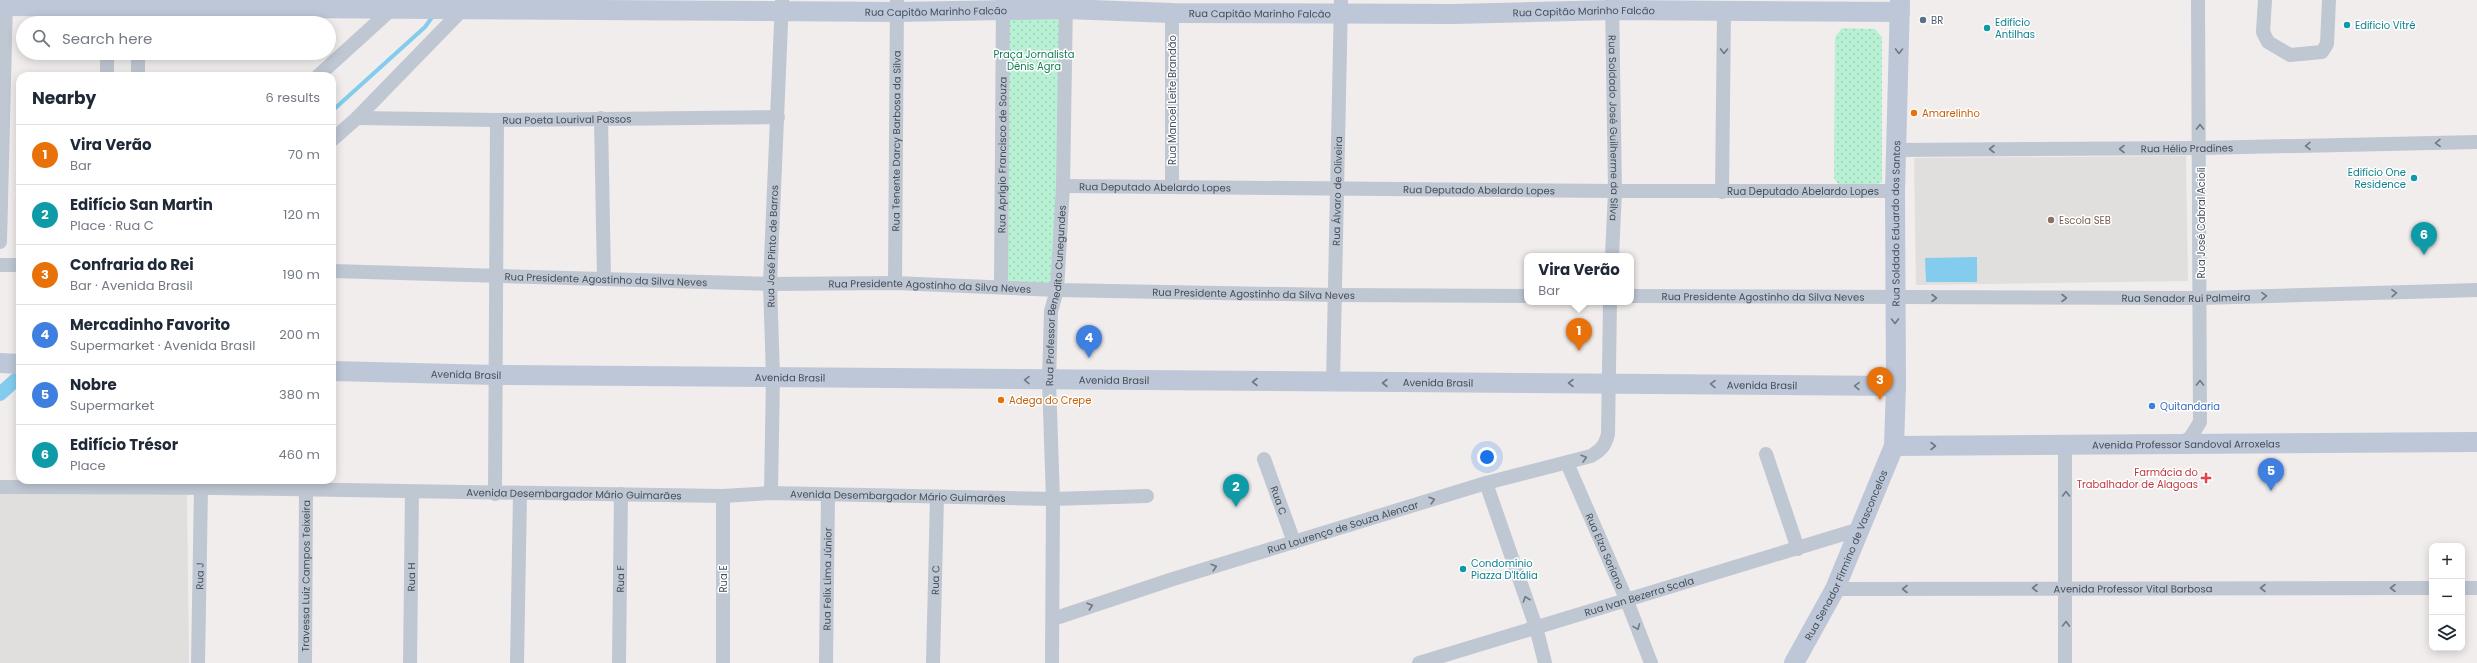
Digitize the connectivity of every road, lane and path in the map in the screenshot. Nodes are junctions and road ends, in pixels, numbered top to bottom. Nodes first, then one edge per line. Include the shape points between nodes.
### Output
1 (2198, 0) edge
2 (2265, 0) edge
3 (2329, 0) edge
4 (243, 3) edge
5 (1898, 3) edge
6 (4, 4) edge
7 (556, 4) edge
8 (669, 4) edge
9 (782, 5) edge
10 (1066, 5) edge
11 (1612, 5) edge
12 (897, 6) edge
13 (1003, 6) edge
14 (1559, 6) edge
15 (394, 7) junction
16 (1341, 7) edge
17 (1454, 7) edge
18 (464, 8) junction
19 (107, 10) edge
20 (138, 10) edge
21 (1724, 12) junction
22 (1172, 13) junction
23 (107, 60) edge
24 (138, 60) edge
25 (336, 60) edge
26 (336, 60) edge
27 (107, 72) edge
28 (138, 72) edge
29 (322, 72) edge
30 (778, 117) junction
31 (356, 118) junction
32 (601, 118) junction
33 (497, 120) junction
34 (336, 136) edge
35 (2477, 142) edge
36 (2200, 148) junction
37 (1896, 150) junction
38 (1064, 186) junction
39 (1172, 187) junction
40 (1336, 188) junction
41 (1615, 191) junction
42 (1895, 191) junction
43 (1722, 192) junction
44 (0, 242) edge
45 (1612, 253) edge
46 (0, 265) edge
47 (16, 265) edge
48 (336, 271) edge
49 (496, 275) junction
50 (604, 278) junction
51 (895, 283) junction
52 (770, 284) junction
53 (1001, 287) junction
54 (1057, 290) junction
55 (2477, 290) edge
56 (1334, 295) junction
57 (1524, 296) edge
58 (1634, 296) edge
59 (1895, 298) junction
60 (2201, 298) junction
61 (1610, 305) edge
62 (0, 363) edge
63 (16, 364) edge
64 (336, 371) edge
65 (496, 375) junction
66 (772, 376) junction
67 (1049, 381) junction
68 (1333, 383) junction
69 (1610, 383) junction
70 (1896, 386) junction
71 (2200, 422) junction
72 (2477, 442) edge
73 (2179, 444) junction
74 (2224, 444) junction
75 (2065, 445) junction
76 (1894, 446) junction
77 (1766, 454) dead end
78 (1264, 459) dead end
79 (1566, 463) junction
80 (1486, 483) junction
81 (210, 485) edge
82 (0, 487) edge
83 (306, 489) junction
84 (412, 492) junction
85 (771, 493) junction
86 (494, 494) junction
87 (520, 494) junction
88 (621, 494) junction
89 (828, 495) junction
90 (723, 496) junction
91 (1147, 496) dead end
92 (937, 497) junction
93 (1053, 498) junction
94 (1860, 529) junction
95 (1294, 542) junction
96 (1798, 549) junction
97 (2066, 588) junction
98 (2429, 588) edge
99 (2465, 588) edge
100 (2477, 588) edge
101 (1835, 589) junction
102 (1627, 601) junction
103 (1053, 619) junction
104 (1536, 627) junction
105 (198, 663) edge
106 (306, 663) edge
107 (410, 663) edge
108 (517, 663) edge
109 (619, 663) edge
110 (723, 663) edge
111 (826, 663) edge
112 (932, 663) edge
113 (1052, 663) edge
114 (1419, 663) edge
115 (1546, 663) edge
116 (1651, 663) edge
117 (1794, 663) edge
118 (2065, 663) edge

36 -> 1 street, Rua José Cabral Acioli
2 - 3 street via 2263,32 2268,42 2290,55 2322,52 2327,44
4 - 15 street, Rua Capitão Marinho Falcão
4 - 20 street, Rua Capitão Marinho Falcão
5 - 21 street, Rua Capitão Marinho Falcão via 1871,13
5 -> 37 street, Rua Soldado Eduardo dos Santos
6 - 19 street, Rua Capitão Marinho Falcão
6 - 44 street
7 - 8 street, Rua Capitão Marinho Falcão
7 - 18 street, Rua Capitão Marinho Falcão
8 - 9 street, Rua Capitão Marinho Falcão
9 - 12 street, Rua Capitão Marinho Falcão
9 - 30 street, Rua José Pinto de Barros
10 - 13 street, Rua Capitão Marinho Falcão
10 - 22 street, Rua Capitão Marinho Falcão
10 - 38 street, Rua Professor Benedito Cunegundes
11 - 14 street, Rua Capitão Marinho Falcão
11 - 21 street, Rua Capitão Marinho Falcão
11 - 41 street, Rua Soldado José Guilherme da Silva
12 - 13 street, Rua Capitão Marinho Falcão
12 - 51 street, Rua Tenente Darcy Barbosa da Silva
13 - 53 street, Rua Aprígio Francisco de Souza
14 - 17 street, Rua Capitão Marinho Falcão
15 - 18 street, Rua Capitão Marinho Falcão
15 - 26 street
16 - 17 street, Rua Capitão Marinho Falcão
16 - 22 street, Rua Capitão Marinho Falcão
16 - 40 street, Rua Álvaro de Oliveira
18 - 31 street
19 - 20 street, Rua Capitão Marinho Falcão
21 -> 43 street
22 - 39 street, Rua Manoel Leite Brandão
23 - 27 street
24 - 28 street
25 - 29 street
30 - 32 street, Rua Poeta Lourival Passos
30 - 52 street, Rua José Pinto de Barros
31 - 33 street, Rua Poeta Lourival Passos
31 - 34 street
32 - 33 street, Rua Poeta Lourival Passos
32 - 50 street
33 - 49 street
35 -> 36 street, Rua Hélio Pradines
36 -> 37 street, Rua Hélio Pradines
36 - 60 street, Rua José Cabral Acioli
37 - 42 street, Rua Soldado Eduardo dos Santos
38 - 39 street, Rua Deputado Abelardo Lopes
38 - 54 street, Rua Professor Benedito Cunegundes
39 - 40 street, Rua Deputado Abelardo Lopes
40 - 41 street, Rua Deputado Abelardo Lopes
40 - 56 street, Rua Álvaro de Oliveira
41 - 43 street, Rua Deputado Abelardo Lopes
41 - 45 street, Rua Soldado José Guilherme da Silva
42 - 43 street, Rua Deputado Abelardo Lopes
42 - 59 street, Rua Soldado Eduardo dos Santos
46 - 47 street
48 - 49 street, Rua Presidente Agostinho da Silva Neves
49 - 50 street, Rua Presidente Agostinho da Silva Neves
49 - 65 street
50 - 52 street, Rua Presidente Agostinho da Silva Neves
51 - 52 street, Rua Presidente Agostinho da Silva Neves
51 - 53 street, Rua Presidente Agostinho da Silva Neves
52 - 66 street, Rua José Pinto de Barros
53 - 54 street, Rua Presidente Agostinho da Silva Neves
54 - 56 street, Rua Presidente Agostinho da Silva Neves
54 - 67 street, Rua Professor Benedito Cunegundes via 1051,311
60 -> 55 street, Rua Senador Rui Palmeira
56 - 57 street, Rua Presidente Agostinho da Silva Neves
56 - 68 street, Rua Álvaro de Oliveira
58 - 59 street, Rua Presidente Agostinho da Silva Neves
59 -> 60 street, Rua Senador Rui Palmeira
59 -> 70 street, Rua Soldado Eduardo dos Santos
71 -> 60 street, Rua José Cabral Acioli
61 - 69 street
62 - 63 street
64 - 65 street, Avenida Brasil
65 - 66 street, Avenida Brasil
65 - 86 street
67 -> 66 street, Avenida Brasil
66 - 85 street, Rua José Pinto de Barros
68 -> 67 street, Avenida Brasil
67 - 93 street, Rua Professor Benedito Cunegundes
69 -> 68 street, Avenida Brasil
70 -> 69 street, Avenida Brasil
79 -> 69 street, Rua Lourenço de Souza Alencar via 1591,456 1603,448 1608,434
70 - 76 street, Rua Soldado Eduardo dos Santos
71 - 73 street via 2190,438
71 - 74 street via 2210,437
72 - 74 street, Avenida Professor Sandoval Arroxelas
73 - 74 street, Avenida Professor Sandoval Arroxelas
73 - 75 street, Avenida Professor Sandoval Arroxelas
76 -> 75 street, Avenida Professor Sandoval Arroxelas
97 -> 75 street
76 - 94 street, Rua Senador Firmino de Vasconcelos
77 - 96 street
78 - 95 street, Rua C
79 - 80 street, Rua Lourenço de Souza Alencar
79 - 102 street, Rua Elza Soriano
95 -> 80 street, Rua Lourenço de Souza Alencar
104 -> 80 street
81 - 82 street, Avenida Desembargador Mário Guimarães
81 - 83 street, Avenida Desembargador Mário Guimarães
81 - 105 street, Rua J
83 - 84 street, Avenida Desembargador Mário Guimarães
83 - 106 street, Travessa Luiz Campos Teixeira
84 - 86 street, Avenida Desembargador Mário Guimarães
84 - 107 street, Rua H
85 - 89 street, Avenida Desembargador Mário Guimarães
85 - 90 street, Avenida Desembargador Mário Guimarães
86 - 87 street, Avenida Desembargador Mário Guimarães
87 - 88 street, Avenida Desembargador Mário Guimarães
87 - 108 street
88 - 90 street, Avenida Desembargador Mário Guimarães
88 - 109 street, Rua F
89 - 92 street, Avenida Desembargador Mário Guimarães
89 - 111 street, Rua Felix Lima Júnior
90 - 110 street, Rua E
91 - 93 street, Avenida Desembargador Mário Guimarães
92 - 93 street, Avenida Desembargador Mário Guimarães
92 - 112 street, Rua C
93 - 103 street, Rua Professor Benedito Cunegundes
94 - 96 street, Rua Ivan Bezerra Scala
94 - 101 street, Rua Senador Firmino de Vasconcelos
103 -> 95 street, Rua Lourenço de Souza Alencar
96 - 102 street, Rua Ivan Bezerra Scala
98 -> 97 street, Avenida Professor Vital Barbosa
97 -> 101 street, Avenida Professor Vital Barbosa
118 -> 97 street
99 - 100 street
101 - 117 street, Rua Senador Firmino de Vasconcelos
102 - 104 street, Rua Ivan Bezerra Scala
102 -> 116 street, Rua Elza Soriano
103 - 113 street, Rua Professor Benedito Cunegundes
104 - 114 street, Rua Ivan Bezerra Scala
104 - 115 street

